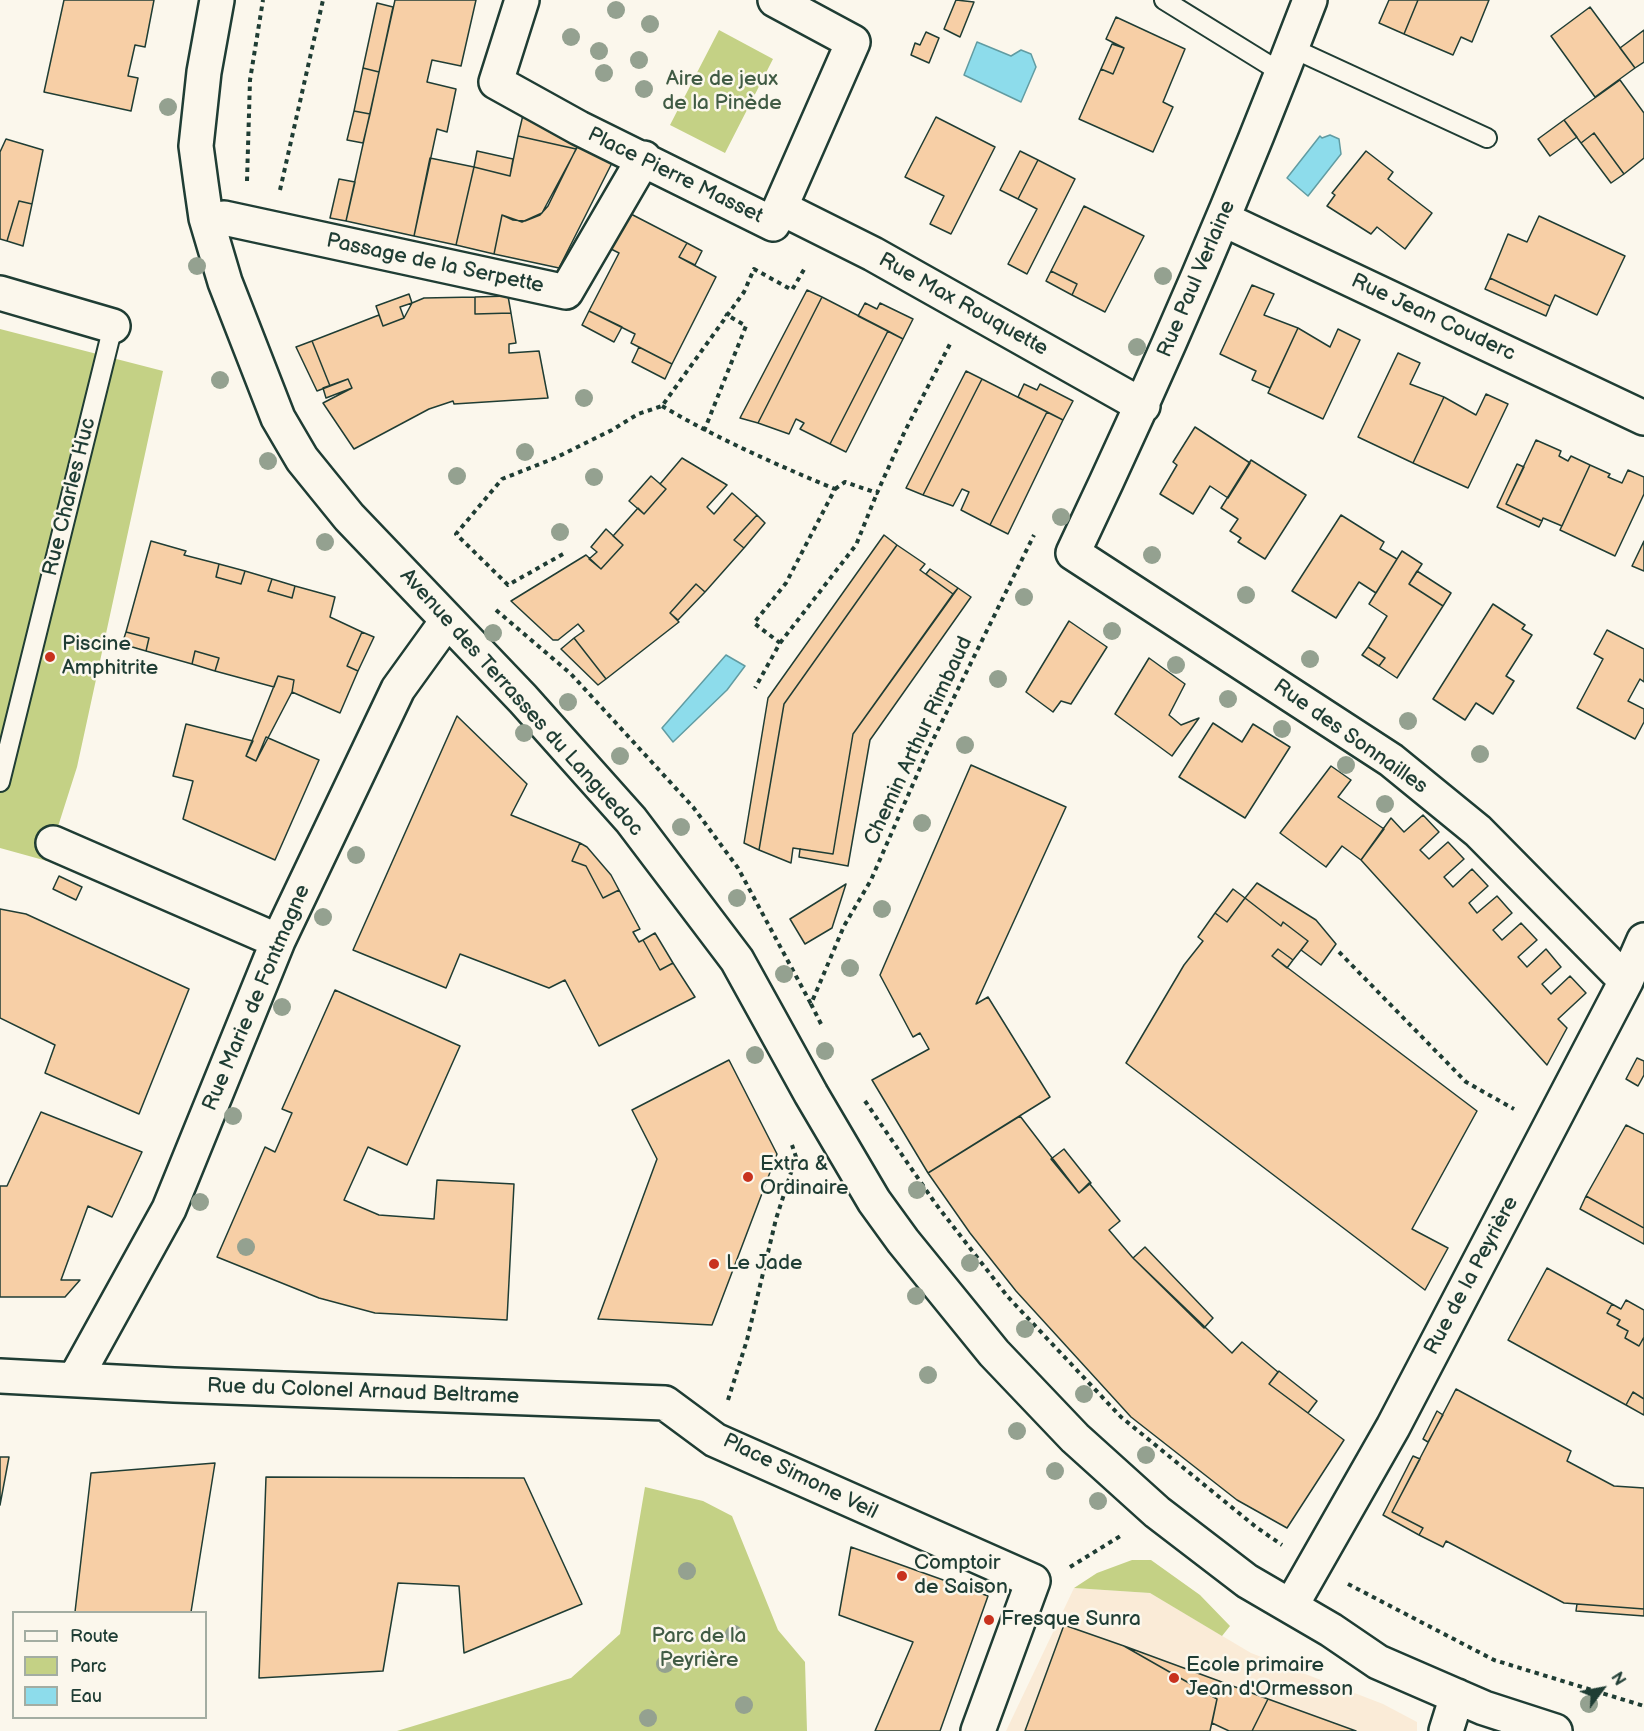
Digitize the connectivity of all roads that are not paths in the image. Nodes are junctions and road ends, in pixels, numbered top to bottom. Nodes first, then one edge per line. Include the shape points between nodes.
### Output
1 (217, 0) edge
2 (522, 0) edge
3 (775, 0) edge
4 (1164, 0) edge
5 (1310, 0) edge
6 (1288, 61) junction
7 (1487, 138) dead end
8 (644, 159) junction
9 (781, 208) junction
10 (1223, 219) junction
11 (247, 224) road end
12 (0, 293) edge
13 (113, 326) joint
14 (1143, 406) junction
15 (1644, 418) edge
16 (1074, 553) joint
17 (447, 621) junction
18 (0, 782) edge
19 (53, 843) dead end
20 (1644, 940) edge
21 (278, 941) junction
22 (1626, 981) junction
23 (0, 1376) edge
24 (75, 1379) junction
25 (715, 1440) joint
26 (1291, 1606) junction
27 (1457, 1696) junction
28 (978, 1731) edge
29 (1446, 1731) edge
30 (1555, 1731) edge

1 - 17 street, Avenue des Terrasses du Languedoc via 196,146 206,218 246,342 278,418 302,459 349,517
2 - 8 street, Place Pierre Masset via 495,82
3 - 9 street, Place Pierre Masset via 852,42
4 - 6 lane
5 - 6 street, Rue Paul Verlaine
6 - 7 lane
6 - 10 street, Rue Paul Verlaine
8 - 9 street, Place Pierre Masset via 773,224
8 - 11 street, Passage de la Serpette via 567,292
9 - 14 street, Rue Max Rouquette
10 - 14 street, Rue Paul Verlaine
10 - 15 street, Rue Jean Couderc
12 - 13 street, Rue Charles Huc
13 - 18 lane, Rue Charles Huc
14 - 16 street, Rue Paul Verlaine
16 - 22 street, Rue des Sonnailles via 1391,760 1478,831
17 - 21 street, Rue Marie de Fontmagne via 398,689
17 - 26 street, Avenue des Terrasses du Languedoc via 631,820 736,960 857,1172 903,1241 994,1353 1075,1438 1157,1512 1247,1581
19 - 21 street
20 - 22 street, Rue de la Peyrière
21 - 24 street, Rue Marie de Fontmagne via 169,1209
22 - 26 street, Rue de la Peyrière via 1393,1427
23 - 24 street, Rue du Colonel Arnaud Beltrame
24 - 25 street, Rue du Colonel Arnaud Beltrame via 665,1403
25 - 28 street, Place Simone Veil via 1033,1581
26 - 27 street, Avenue des Terrasses du Languedoc via 1378,1662
27 - 29 street
27 - 30 street, Avenue des Terrasses du Languedoc

